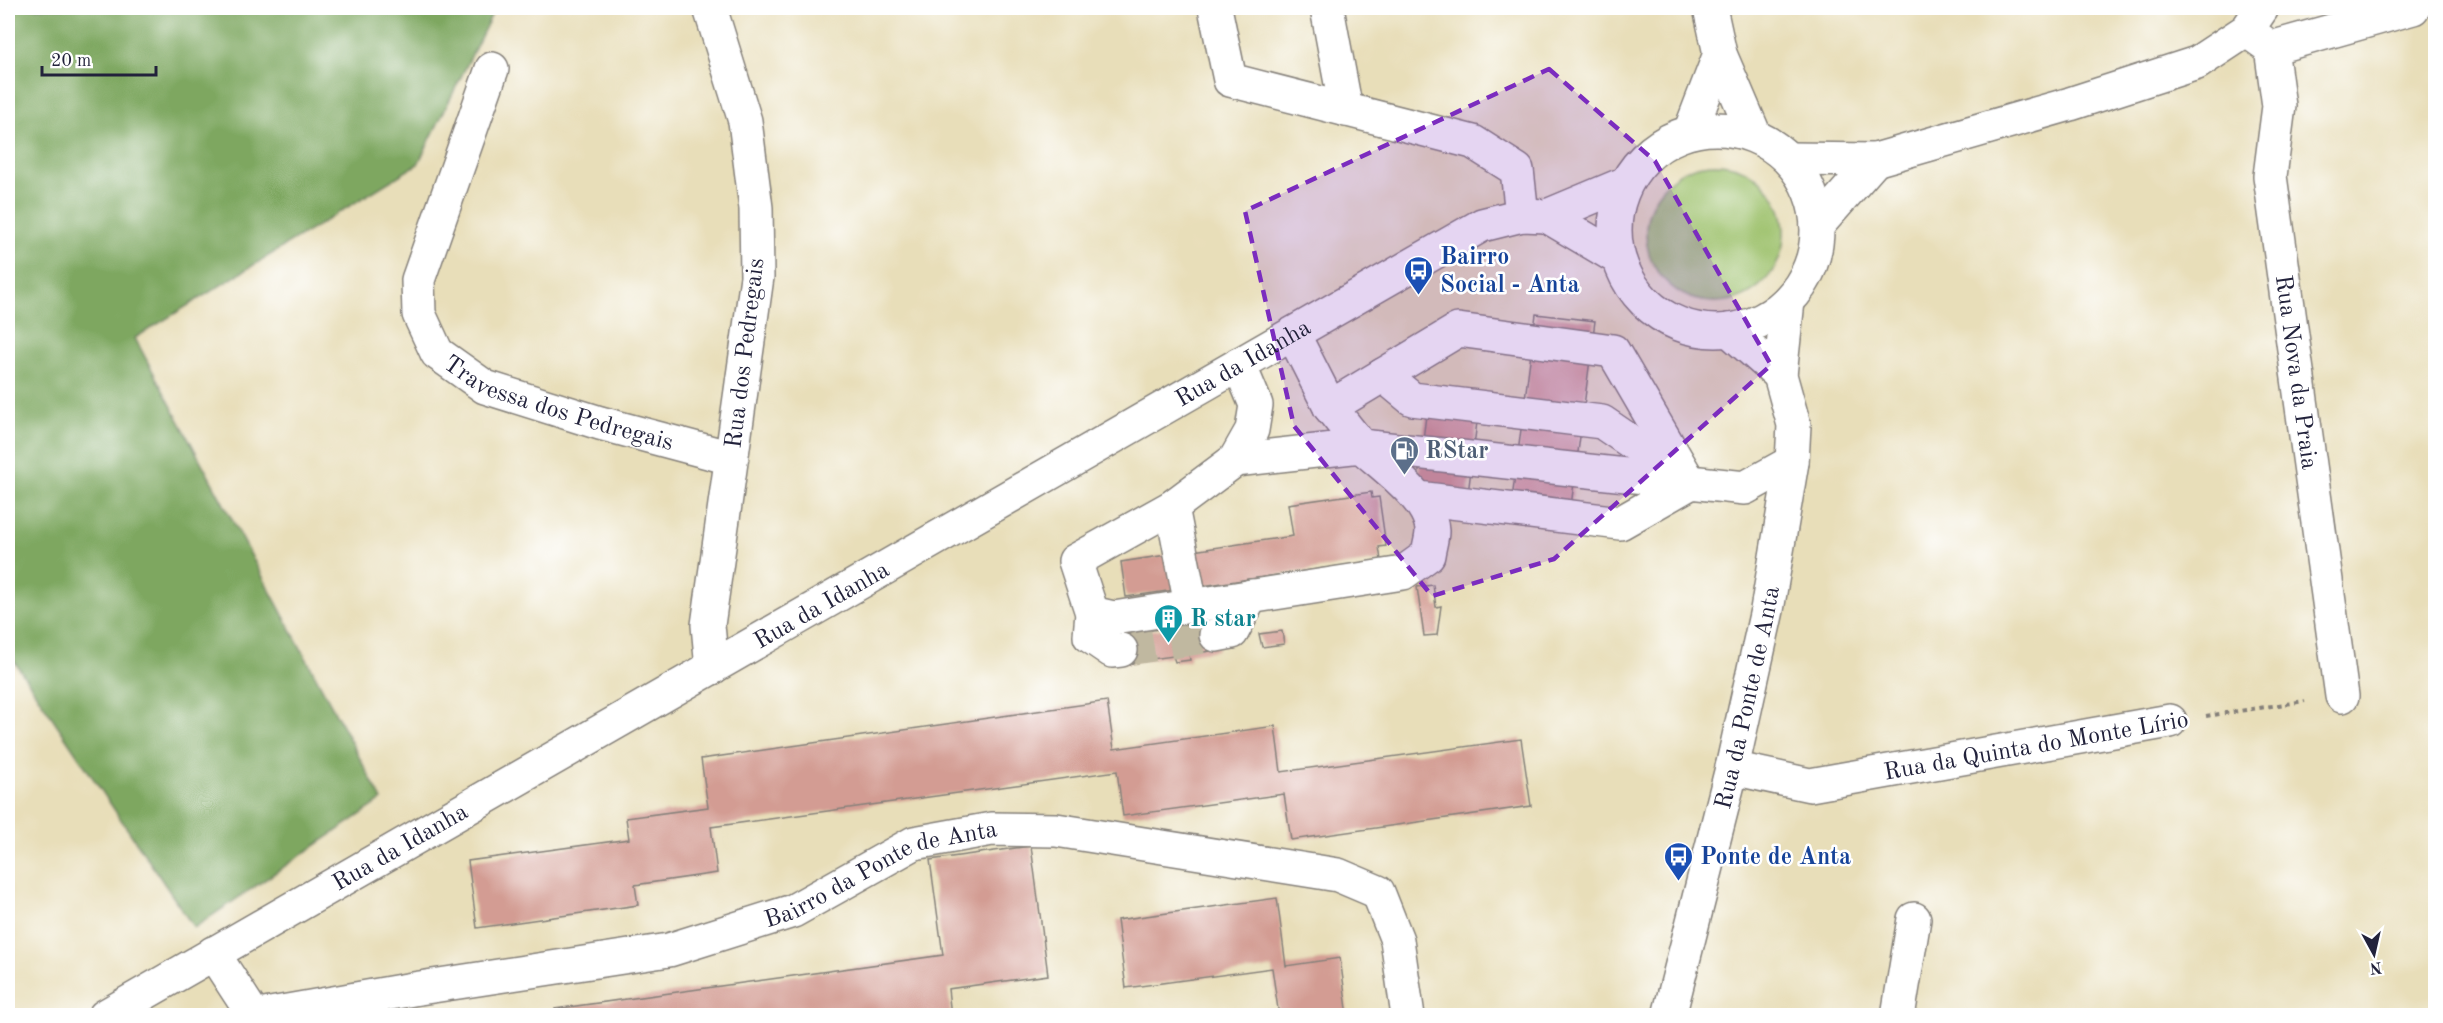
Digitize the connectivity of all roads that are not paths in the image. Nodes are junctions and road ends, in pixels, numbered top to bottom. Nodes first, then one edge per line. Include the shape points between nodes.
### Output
1 (710, 8) edge
2 (1215, 8) edge
3 (1327, 8) edge
4 (1710, 8) edge
5 (2413, 8) edge
6 (2260, 29) edge
7 (1720, 54) junction
8 (492, 69) dead end
9 (1346, 110) junction
10 (1690, 132) junction
11 (1755, 136) junction
12 (1789, 159) junction
13 (1875, 160) junction
14 (1626, 183) junction
15 (1534, 216) junction
16 (1817, 226) junction
17 (1618, 258) junction
18 (1788, 301) junction
19 (1729, 330) junction
20 (1293, 334) junction
21 (1239, 364) junction
22 (1383, 375) junction
23 (1780, 375) junction
24 (1330, 407) junction
25 (1361, 446) junction
26 (731, 458) junction
27 (1235, 460) junction
28 (1792, 462) junction
29 (1690, 483) junction
30 (1418, 498) junction
31 (1172, 507) junction
32 (1251, 596) junction
33 (1191, 605) junction
34 (1092, 613) junction
35 (1216, 635) tunnel mouth
36 (1121, 650) tunnel mouth
37 (712, 668) junction
38 (2342, 696) road end
39 (2170, 721) road end
40 (1732, 768) junction
41 (1914, 920) dead end
42 (213, 953) junction
43 (105, 1016) edge
44 (254, 1016) edge
45 (259, 1016) edge
46 (1408, 1016) edge
47 (1669, 1016) edge
48 (1898, 1016) edge

1 - 26 street, Rua dos Pedregais via 745,121 756,208 757,277
2 - 9 street via 1230,80
3 - 9 street
4 - 7 street
5 - 6 street
6 - 13 street via 2197,63
6 - 38 street, Rua Nova da Praia via 2279,106 2270,176
7 - 10 street
7 - 11 street
8 - 26 street, Travessa dos Pedregais via 418,280 419,314 437,353 485,387
9 - 15 street via 1473,142 1517,170
10 - 11 street via 1723,129
10 - 14 street via 1664,143 1642,160
11 - 12 street
12 - 13 street
12 - 16 street via 1813,200
13 - 16 street
14 - 15 street, Rua da Idanha
14 - 17 street via 1617,207 1614,233
15 - 17 street
15 - 20 street, Rua da Idanha via 1482,225
16 - 18 street via 1815,253 1805,279
17 - 19 street via 1629,284 1648,306 1672,322 1700,330
18 - 19 street via 1761,321
18 - 23 street, Rua da Ponte de Anta
19 - 23 street
20 - 21 street, Rua da Idanha
20 - 24 street
21 - 27 street via 1256,405 1252,430
21 - 37 street, Rua da Idanha
22 - 24 street
22 - 29 street via 1412,399 1602,422
22 - 29 street via 1458,330 1613,351
23 - 28 street, Rua da Ponte de Anta via 1794,425
24 - 25 street
25 - 27 street
25 - 29 street
25 - 30 street
26 - 37 street, Rua dos Pedregais via 708,625
27 - 31 street
28 - 29 street via 1745,488
28 - 40 street, Rua da Ponte de Anta via 1767,610
29 - 30 street via 1620,523
30 - 32 street via 1428,512 1432,532 1428,555 1403,573
31 - 33 street
31 - 34 street via 1075,561
32 - 33 street
32 - 35 street via 1232,633
33 - 34 street via 1113,618
34 - 36 street via 1090,636 1112,651
37 - 42 street, Rua da Idanha
39 - 40 street, Rua da Quinta do Monte Lírio via 1810,785
40 - 47 street, Rua da Ponte de Anta
41 - 48 street
42 - 43 street, Rua da Idanha
42 - 44 street
45 - 46 street, Bairro da Ponte de Anta via 669,950 793,911 914,843 992,829 1056,830 1326,873 1378,892 1397,940

